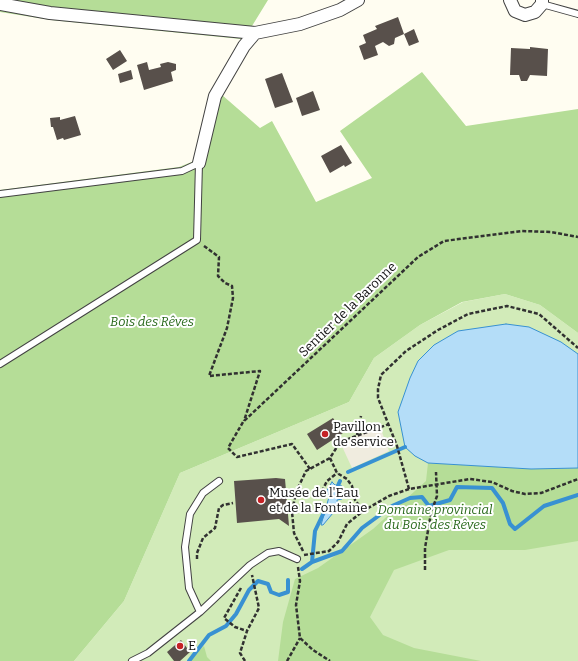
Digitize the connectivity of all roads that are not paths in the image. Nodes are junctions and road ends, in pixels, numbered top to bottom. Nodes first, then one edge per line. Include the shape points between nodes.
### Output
1 (358, 0) edge
2 (510, 0) edge
3 (542, 2) edge
4 (0, 4) edge
5 (578, 14) edge
6 (255, 33) junction
7 (199, 163) junction
8 (0, 194) edge
9 (0, 364) edge
10 (219, 481) dead end
11 (297, 559) road end
12 (200, 612) junction
13 (132, 661) edge

1 - 6 street via 340,10 300,24
2 - 3 street via 515,11 525,15 535,12
3 - 5 lane
4 - 6 street via 73,15
6 - 7 street via 244,46 215,96
7 - 8 lane via 182,171
7 - 9 lane via 197,240
10 - 12 lane via 203,494 190,514 186,547 188,588
11 - 12 lane via 279,551 268,553 250,565
12 - 13 lane via 148,652

